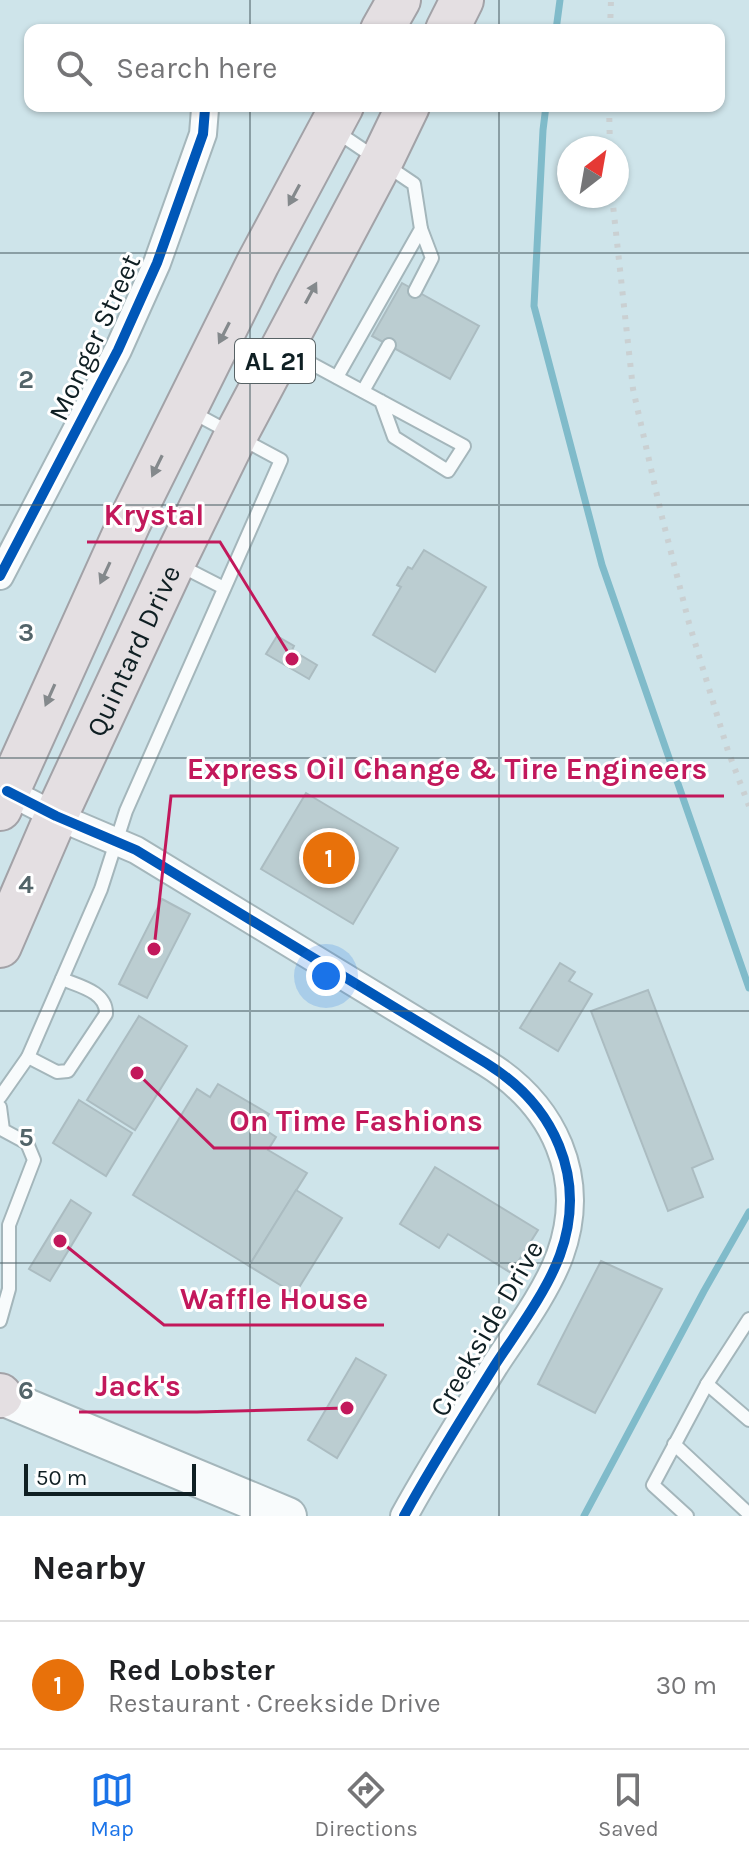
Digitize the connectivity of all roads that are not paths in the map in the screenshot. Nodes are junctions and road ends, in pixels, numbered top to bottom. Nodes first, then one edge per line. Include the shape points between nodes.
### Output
1 (399, 0) edge
2 (462, 0) edge
3 (385, 24) edge
4 (450, 24) edge
5 (205, 112) edge
6 (405, 112) edge
7 (336, 117) edge
8 (381, 162) junction
9 (421, 229) junction
10 (415, 291) dead end
11 (389, 345) dead end
12 (282, 347) junction
13 (337, 377) junction
14 (363, 391) junction
15 (381, 401) junction
16 (185, 409) junction
17 (236, 435) junction
18 (174, 562) junction
19 (0, 576) edge
20 (224, 588) junction
21 (4, 800) edge
22 (56, 816) junction
23 (116, 842) junction
24 (0, 946) edge
25 (62, 979) junction
26 (28, 1057) junction
27 (0, 1097) edge
28 (0, 1107) edge
29 (749, 1319) edge
30 (0, 1321) edge
31 (707, 1384) junction
32 (0, 1396) edge
33 (749, 1420) edge
34 (674, 1444) junction
35 (749, 1514) edge
36 (288, 1516) edge
37 (404, 1516) edge
38 (687, 1516) edge

1 - 3 highway
2 - 4 highway
5 - 19 street, Monger Street via 203,134 157,263 118,350
6 - 8 highway, Quintard Drive / AL 21
7 - 8 lane
7 -> 16 highway, Quintard Drive / AL 21
8 - 9 lane via 414,184
12 -> 8 highway, Quintard Drive / AL 21
9 - 10 lane via 432,258
9 - 13 lane
11 - 14 lane
12 - 13 lane
12 - 17 highway, Quintard Drive / AL 21
13 - 14 lane
14 - 15 lane
15 - 15 lane via 464,446 448,471 394,437
16 - 17 lane
16 -> 21 highway, Quintard Drive / AL 21
17 - 18 highway, Quintard Drive / AL 21
17 - 20 lane via 281,460
18 - 20 lane
18 - 22 highway, Quintard Drive / AL 21
20 - 23 lane
21 - 22 street, Creekside Drive
22 - 23 street, Creekside Drive
22 - 24 highway, Quintard Drive / AL 21
23 - 25 lane
23 - 37 street, Creekside Drive via 505,1074 536,1104 558,1142 570,1206 559,1258
25 - 26 lane
25 - 26 lane via 102,999 106,1014 68,1071 57,1072
26 - 27 lane
28 - 30 lane via 3,1130 27,1143 34,1160 9,1225 9,1289
29 - 31 lane
31 - 33 lane
31 - 34 lane
32 - 36 main road via 244,1504
34 - 35 lane
34 - 38 lane via 653,1485

